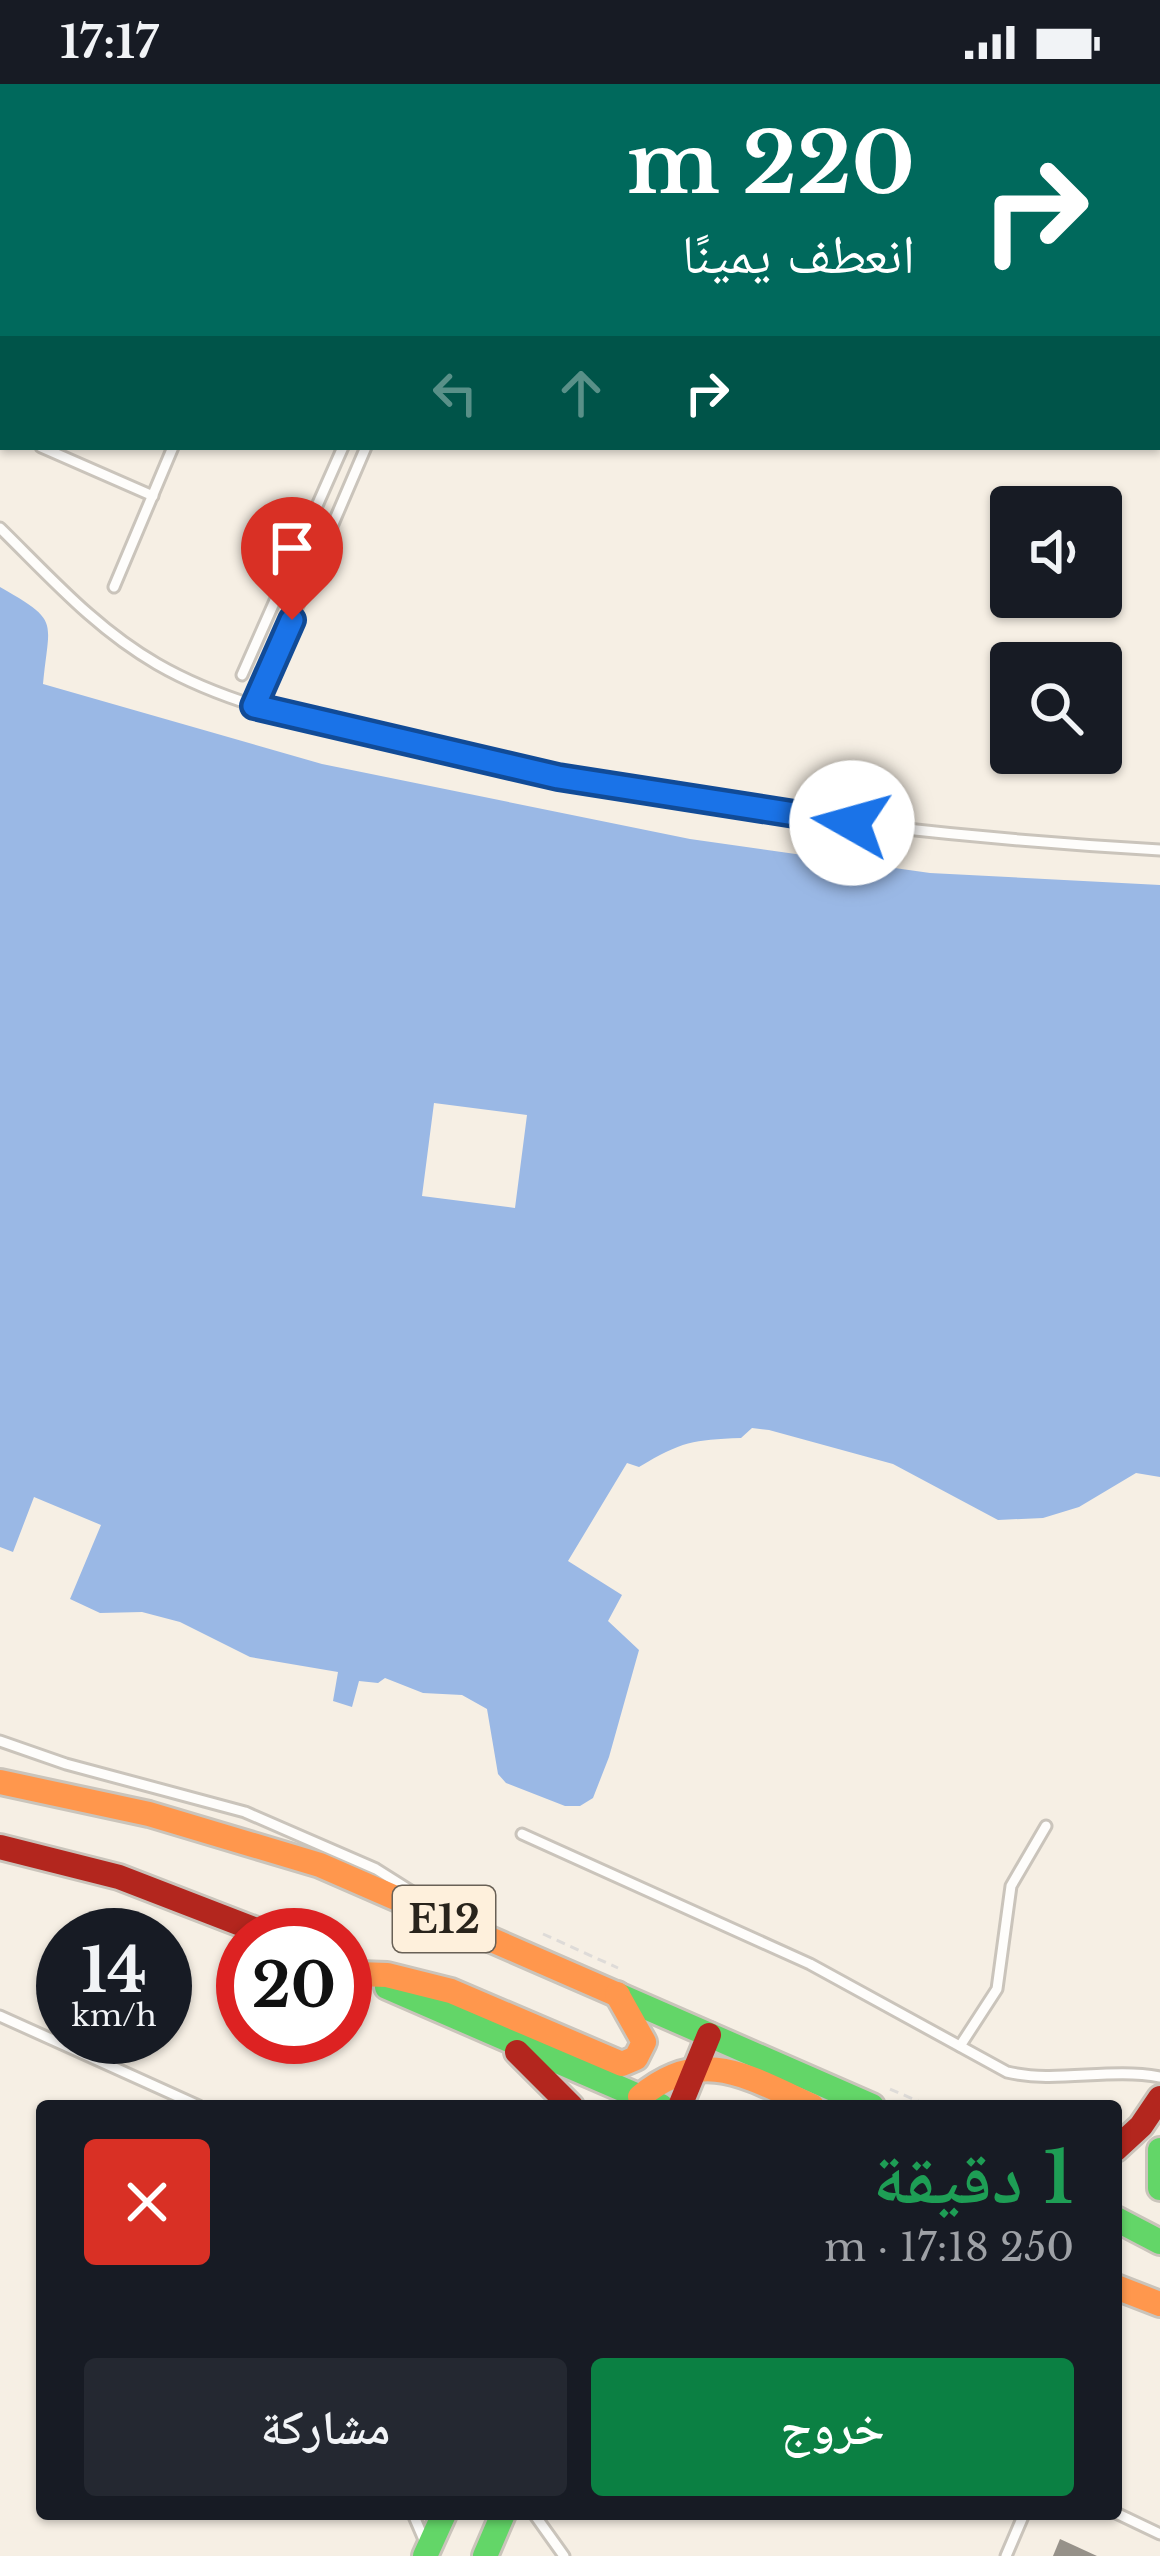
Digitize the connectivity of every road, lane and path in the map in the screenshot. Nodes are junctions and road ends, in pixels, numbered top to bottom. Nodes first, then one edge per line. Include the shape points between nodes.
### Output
1 (47, 450) edge
2 (172, 450) edge
3 (342, 450) edge
4 (365, 450) edge
5 (152, 496) junction
6 (0, 528) edge
7 (114, 587) dead end
8 (242, 675) dead end
9 (254, 706) junction
10 (1160, 850) edge
11 (0, 1741) edge
12 (0, 1782) edge
13 (1046, 1826) dead end
14 (522, 1834) dead end
15 (0, 1846) edge
16 (216, 1914) edge
17 (449, 1921) junction
18 (372, 1972) edge
19 (372, 1980) edge
20 (617, 1994) junction
21 (0, 2016) edge
22 (495, 2033) junction
23 (709, 2035) junction
24 (960, 2046) junction
25 (697, 2066) junction
26 (1160, 2077) edge
27 (1160, 2098) edge
28 (186, 2100) edge
29 (566, 2100) edge
30 (640, 2100) edge
31 (648, 2100) edge
32 (683, 2100) edge
33 (798, 2100) edge
34 (858, 2100) edge
35 (1122, 2144) edge
36 (1160, 2150) edge
37 (1160, 2188) edge
38 (1122, 2222) edge
39 (1160, 2242) edge
40 (1122, 2289) edge
41 (1157, 2303) edge
42 (1122, 2516) edge
43 (415, 2520) edge
44 (441, 2520) edge
45 (500, 2520) edge
46 (538, 2520) edge
47 (1021, 2520) edge
48 (1160, 2534) edge
49 (426, 2553) edge
50 (485, 2556) edge
51 (564, 2556) edge
52 (1006, 2556) edge

1 - 5 lane
2 - 5 lane
3 - 8 lane
4 - 9 lane
5 - 7 lane
6 - 9 lane via 130,647
9 - 10 lane via 526,771 701,802
11 - 17 lane via 245,1812 376,1869
12 - 17 main road, E12 via 280,1852
13 - 24 lane via 1011,1886 997,1989
14 - 24 lane via 769,1944
15 - 16 main road via 119,1876
17 - 20 main road, E12
18 - 20 main road via 430,1983 628,2064 644,2042
19 - 22 main road, E12
20 - 23 main road, E12
21 - 28 lane
22 - 29 main road
22 - 30 main road, E12
23 - 25 main road
23 - 34 main road, E12
24 - 26 lane via 1021,2075
25 - 31 main road via 665,2075
25 - 32 main road
25 - 33 main road
27 - 35 main road
36 - 37 main road
38 - 39 main road
40 - 41 main road
42 - 48 lane
43 - 49 lane
44 - 49 main road
45 - 50 main road
46 - 51 lane
47 - 52 lane

